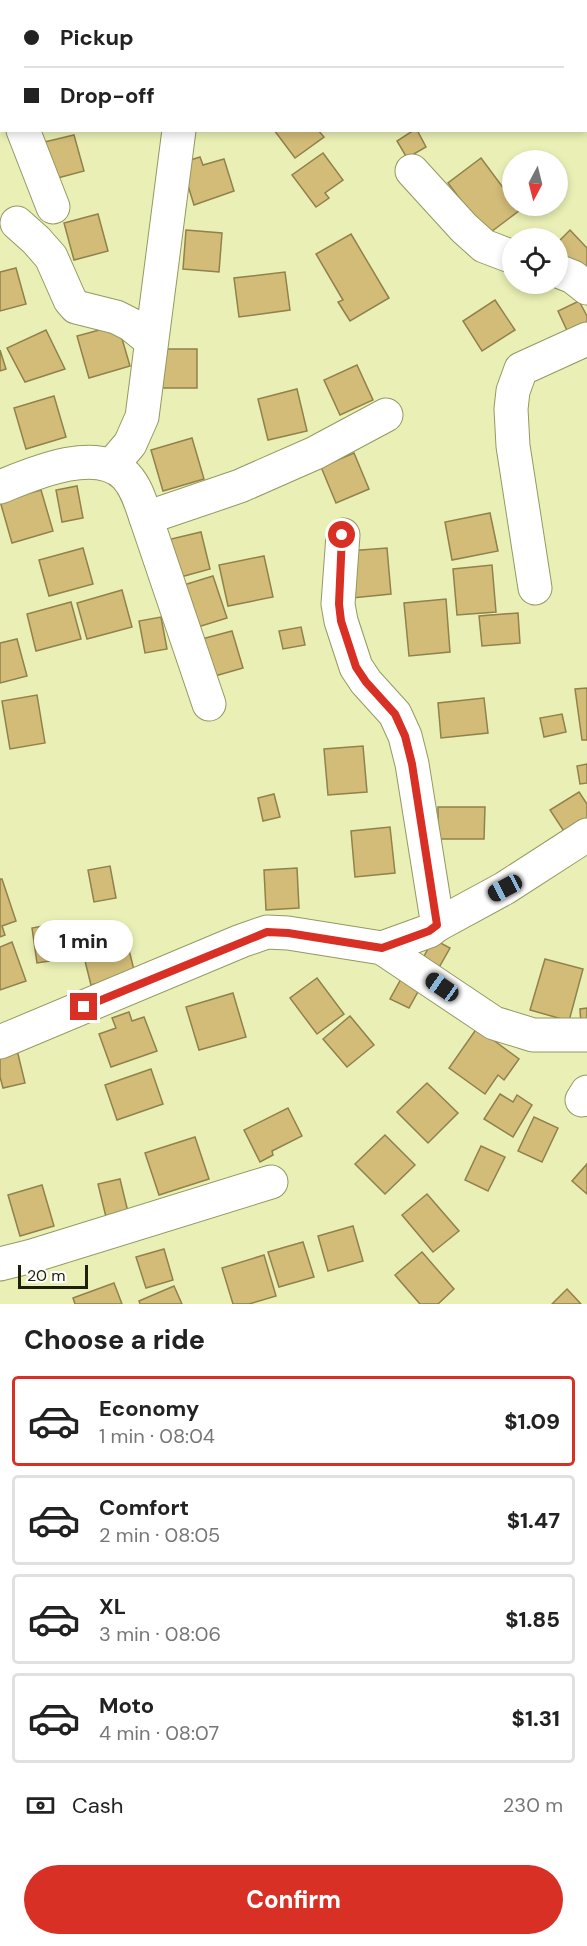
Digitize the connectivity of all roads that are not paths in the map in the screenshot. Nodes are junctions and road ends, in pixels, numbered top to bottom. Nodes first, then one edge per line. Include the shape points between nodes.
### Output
1 (24, 132) edge
2 (179, 132) edge
3 (412, 171) dead end
4 (53, 207) dead end
5 (17, 223) dead end
6 (502, 253) edge
7 (568, 275) edge
8 (587, 288) edge
9 (587, 339) edge
10 (151, 341) junction
11 (386, 415) dead end
12 (112, 465) junction
13 (0, 487) edge
14 (146, 518) junction
15 (342, 535) dead end
16 (535, 588) dead end
17 (209, 704) dead end
18 (587, 835) edge
19 (437, 925) junction
20 (382, 948) junction
21 (587, 1035) edge
22 (0, 1042) edge
23 (271, 1182) dead end
24 (0, 1264) edge

1 - 4 street
2 - 10 street
3 - 6 street via 484,246
5 - 10 street via 51,257 76,307 116,317
7 - 8 street
9 - 16 street via 521,369 513,391 513,446
10 - 12 street via 142,417 130,444
11 - 14 street via 315,453 240,486
12 - 13 street via 64,464
12 - 14 street via 137,492
14 - 17 street
15 - 19 street via 341,621 356,667 395,714 405,736
18 - 19 street via 505,888
19 - 20 street
20 - 21 street via 494,1023 533,1035
20 - 22 street via 267,932
23 - 24 street

